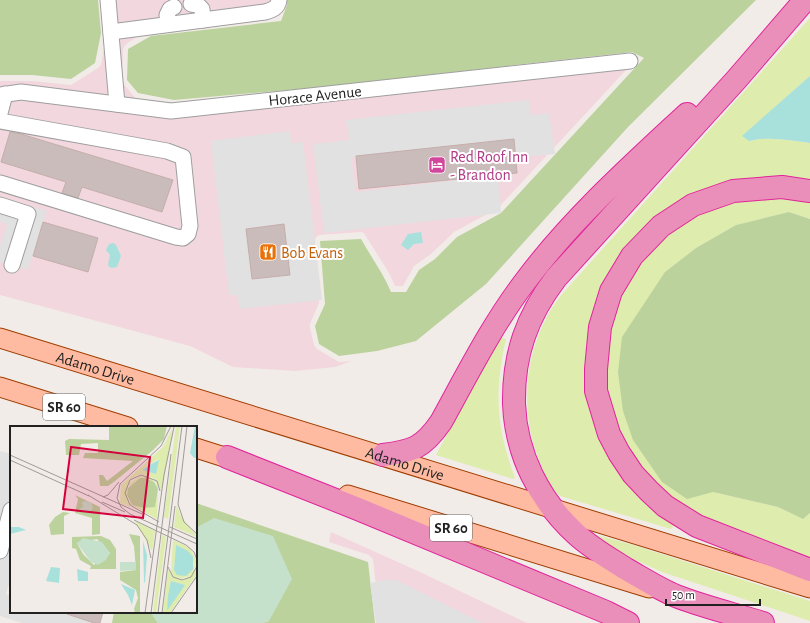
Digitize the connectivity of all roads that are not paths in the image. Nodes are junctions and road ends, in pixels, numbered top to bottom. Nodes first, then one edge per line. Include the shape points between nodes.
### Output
1 (108, 0) edge
2 (279, 0) edge
3 (806, 0) edge
4 (192, 4) dead end
5 (174, 7) dead end
6 (791, 18) junction
7 (203, 20) junction
8 (168, 24) junction
9 (111, 32) junction
10 (630, 61) dead end
11 (3, 94) edge
12 (117, 104) junction
13 (0, 113) edge
14 (0, 121) edge
15 (0, 183) edge
16 (810, 191) edge
17 (0, 205) edge
18 (12, 265) dead end
19 (0, 338) edge
20 (0, 387) edge
21 (125, 426) edge
22 (197, 448) edge
23 (383, 455) junction
24 (226, 458) junction
25 (551, 508) junction
26 (10, 512) edge
27 (3, 524) edge
28 (0, 550) edge
29 (810, 570) edge
30 (810, 588) edge
31 (676, 596) junction
32 (606, 612) junction
33 (628, 623) edge
34 (638, 623) edge
35 (763, 623) edge

1 - 9 street
2 - 7 street via 270,10
3 - 6 highway
4 - 7 street via 198,4 202,9
5 - 8 street via 167,15
6 - 23 highway via 628,168 567,231 526,279 508,306 432,436 412,449
6 - 25 highway via 569,263 534,310 516,363 515,410 522,450 531,473
7 - 8 street
8 - 9 street
9 - 12 street
10 - 12 street, Horace Avenue via 171,111
11 - 12 street, Horace Avenue via 21,92
11 - 13 street
14 - 15 street via 183,156 190,226 188,234 183,238 176,238
16 - 29 highway via 782,187 733,191 693,205 661,226 632,256 611,291 600,327 596,391 609,434 619,453 633,474 665,506 697,526
17 - 18 street via 28,214
19 - 23 main road, Adamo Drive
20 - 21 main road, SR 60
22 - 24 main road, SR 60
23 - 25 main road, Adamo Drive
24 - 31 main road, SR 60
24 - 32 highway via 358,509
25 - 30 main road, Adamo Drive
25 - 31 highway via 593,548
26 - 27 street
27 - 28 street
31 - 35 highway, SR 60
32 - 33 highway
32 - 34 highway

